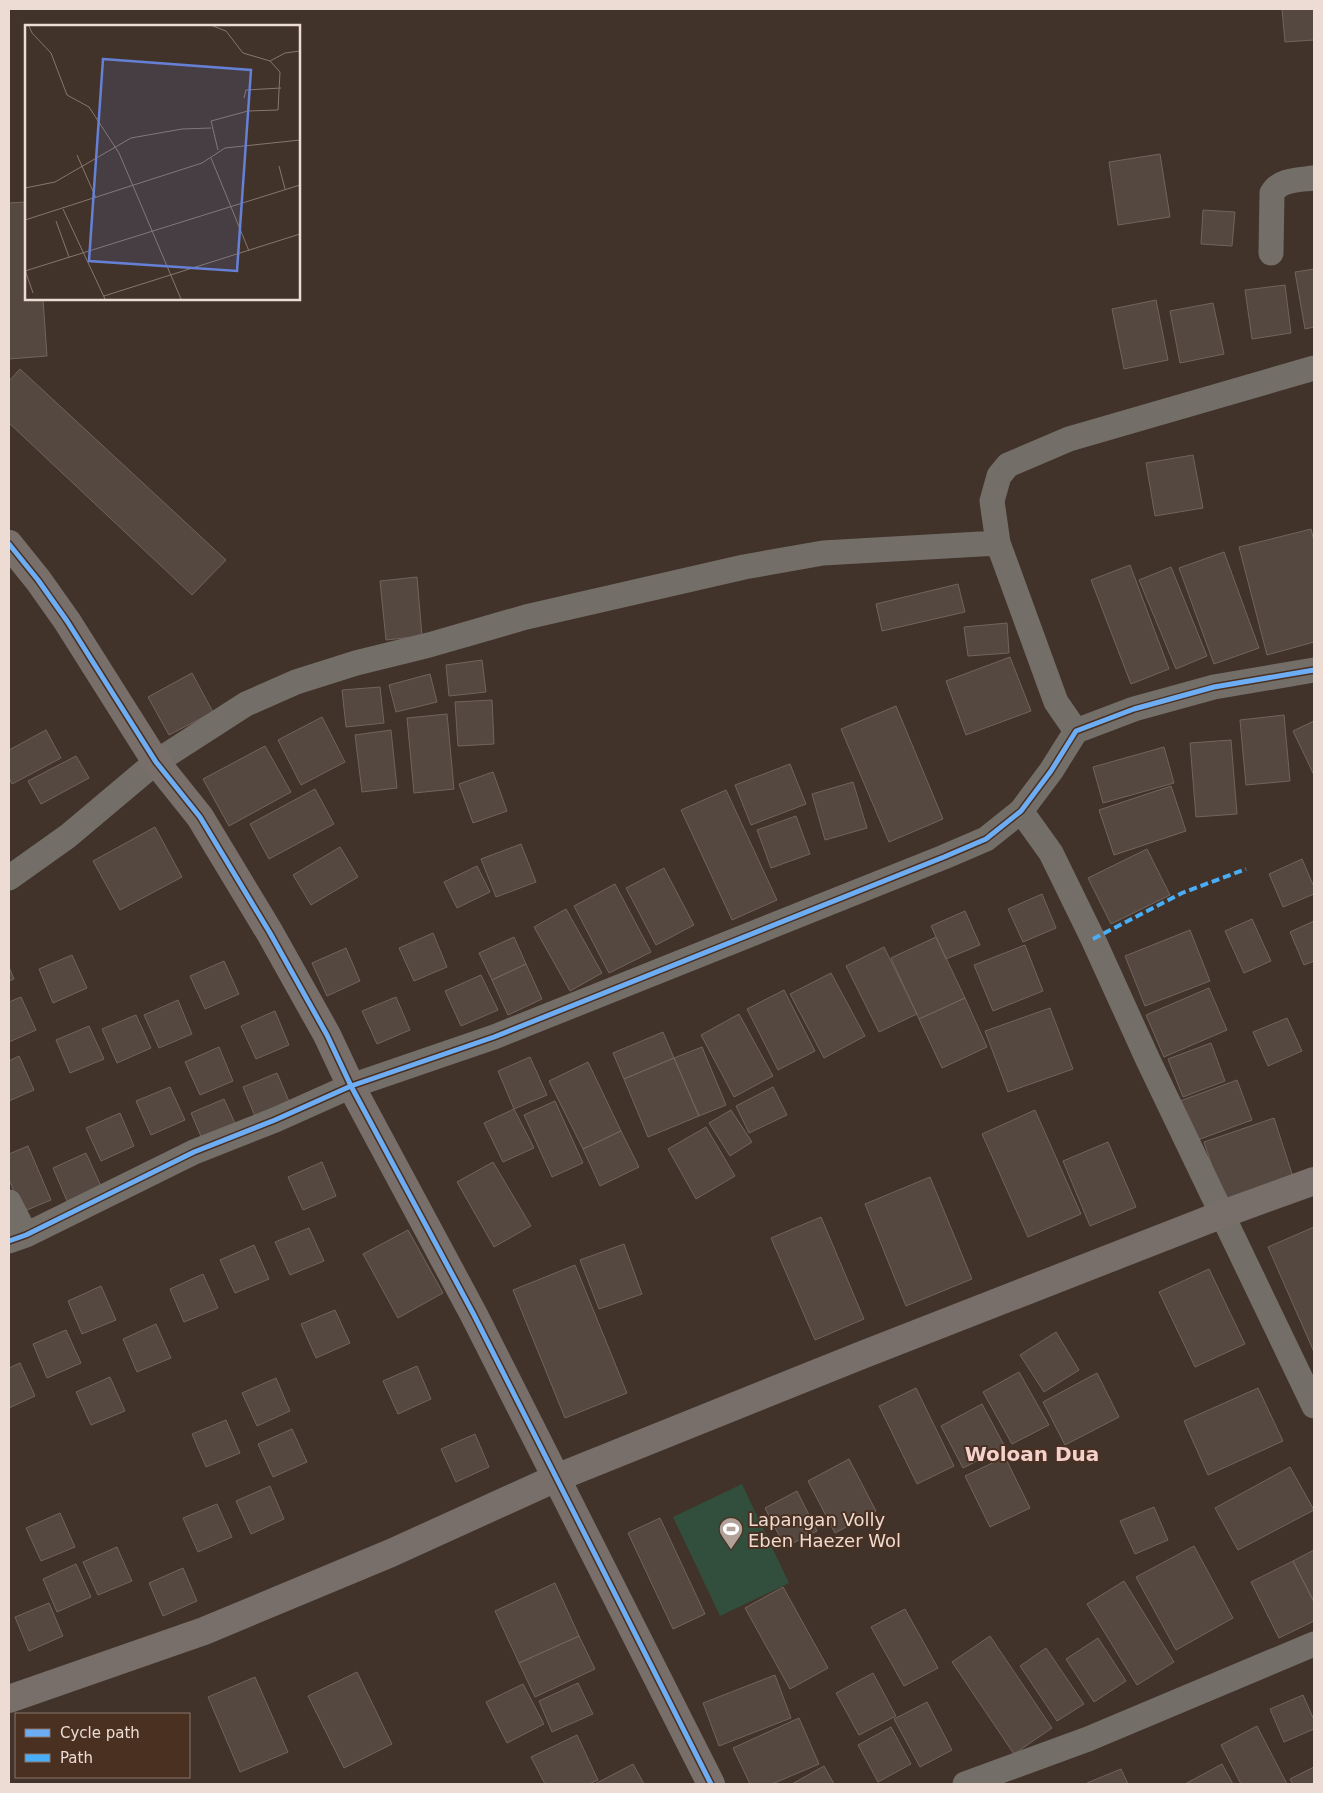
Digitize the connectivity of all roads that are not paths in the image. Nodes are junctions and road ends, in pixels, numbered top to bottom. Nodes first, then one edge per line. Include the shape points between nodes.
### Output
1 (1314, 178) edge
2 (1271, 253) dead end
3 (1314, 368) edge
4 (998, 542) junction
5 (9, 544) edge
6 (1314, 670) edge
7 (1076, 731) junction
8 (156, 762) junction
9 (1021, 811) junction
10 (9, 878) edge
11 (351, 1086) junction
12 (1314, 1181) edge
13 (9, 1202) edge
14 (1222, 1214) junction
15 (17, 1238) edge
16 (1314, 1406) edge
17 (556, 1478) junction
18 (1314, 1644) edge
19 (9, 1699) edge
20 (711, 1784) edge
21 (965, 1784) edge

1 - 2 street via 1276,186 1272,193
3 - 4 street via 1068,440 1008,465 999,476 992,501
4 - 7 street via 1056,702
4 - 8 street via 823,553 744,567 526,617 296,682 246,704
5 - 8 street via 67,621
6 - 7 street via 1214,687 1134,709
7 - 9 street
8 - 10 street via 68,836
8 - 11 street via 200,817 284,959
9 - 11 street via 986,839 944,857 494,1037
9 - 14 street via 1050,853 1093,938
11 - 15 street via 194,1152
11 - 17 street via 474,1315
12 - 14 street
13 - 15 street
14 - 16 street
14 - 17 street
17 - 19 street via 392,1553 204,1631
17 - 20 street
18 - 21 street via 1088,1739

